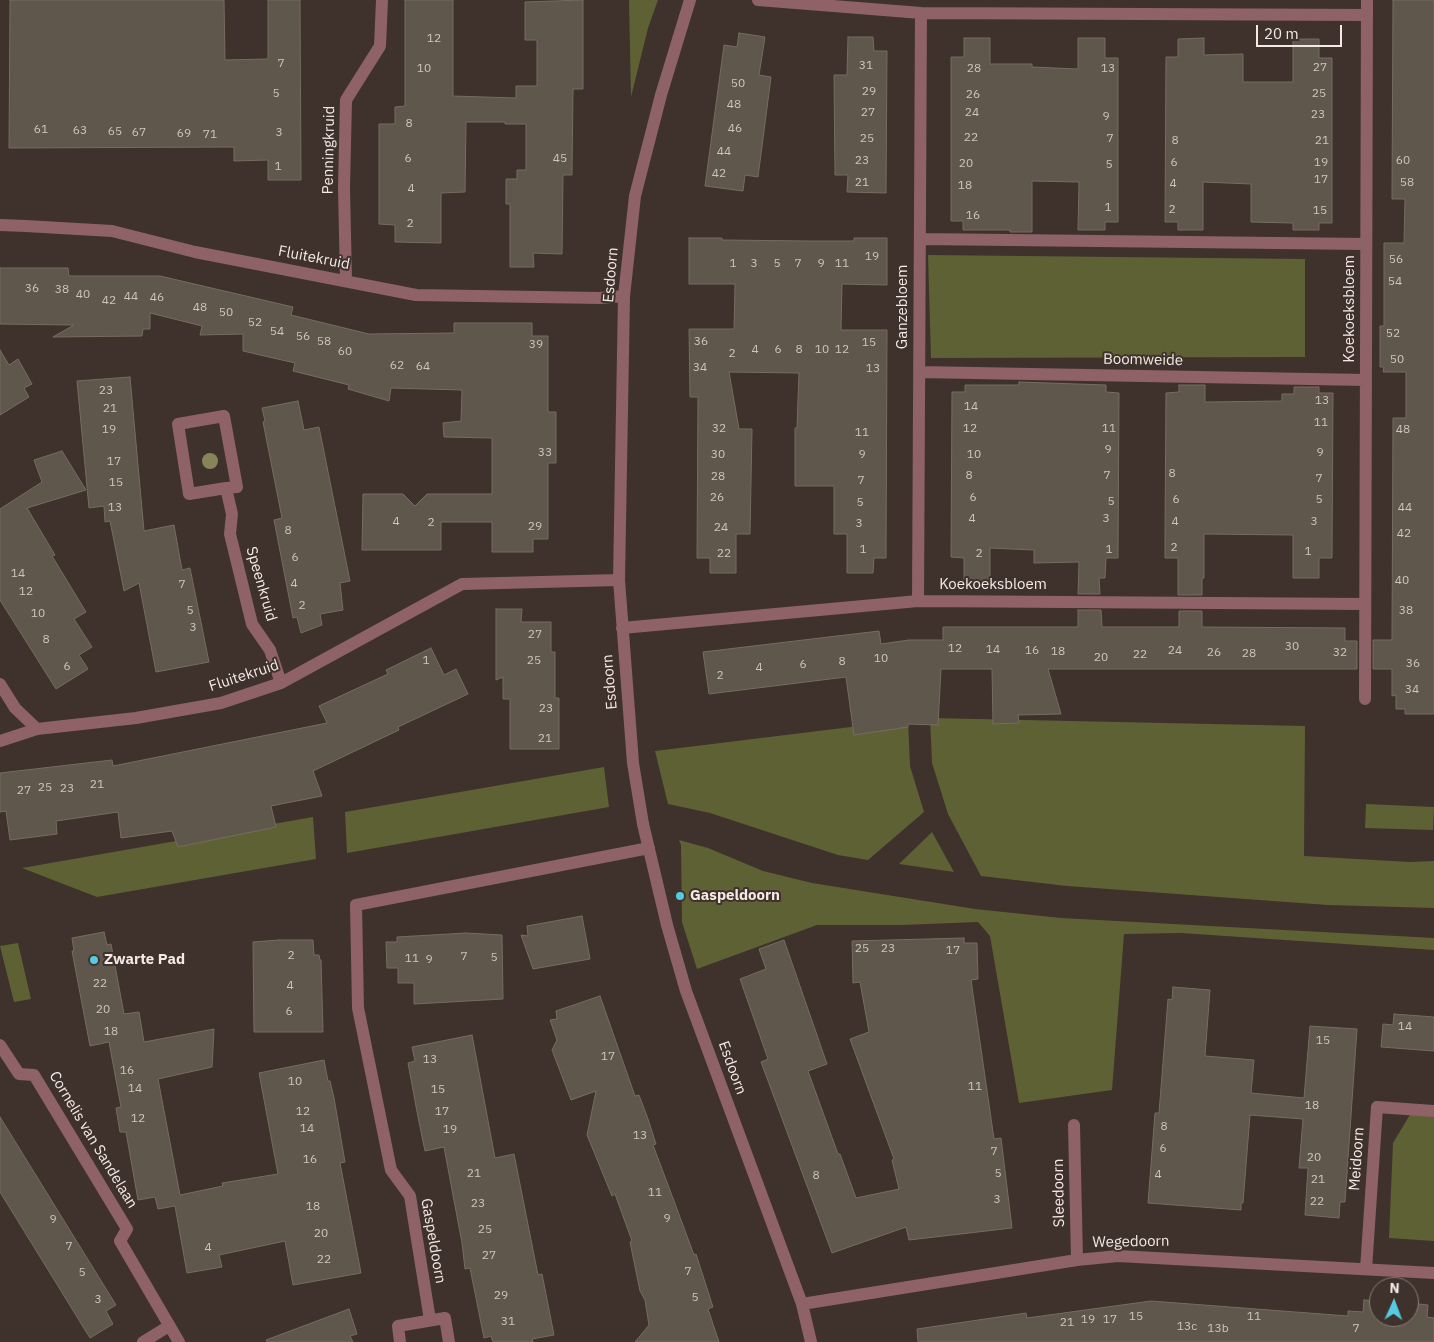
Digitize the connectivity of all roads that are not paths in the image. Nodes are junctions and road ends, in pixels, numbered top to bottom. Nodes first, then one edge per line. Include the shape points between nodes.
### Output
1 (382, 0) edge
2 (690, 0) edge
3 (758, 0) edge
4 (1367, 0) edge
5 (921, 13) junction
6 (1367, 15) junction
7 (0, 226) edge
8 (920, 240) junction
9 (1366, 244) junction
10 (346, 281) junction
11 (624, 296) junction
12 (919, 372) junction
13 (1366, 380) junction
14 (226, 488) junction
15 (619, 580) junction
16 (918, 601) junction
17 (1365, 604) junction
18 (622, 628) junction
19 (281, 683) junction
20 (0, 684) edge
21 (1365, 698) dead end
22 (37, 729) junction
23 (0, 742) edge
24 (649, 848) junction
25 (0, 1046) edge
26 (1434, 1112) edge
27 (1074, 1125) dead end
28 (1077, 1260) junction
29 (1366, 1269) junction
30 (1434, 1273) edge
31 (802, 1304) junction
32 (430, 1320) junction
33 (169, 1326) junction
34 (143, 1342) edge
35 (179, 1342) edge
36 (400, 1342) edge
37 (449, 1342) edge
38 (811, 1342) edge

1 - 10 street, Penningkruid via 380,46 346,100
2 - 11 street, Esdoorn via 635,196
3 - 5 street
4 - 6 street, Koekoeksbloem
5 - 6 street
5 - 8 street, Ganzebloem
6 - 9 street, Koekoeksbloem
7 - 10 street, Fluitekruid via 112,232 195,252
8 - 9 street
8 - 12 street, Ganzebloem
9 - 13 street, Koekoeksbloem
10 - 11 street, Fluitekruid via 416,295
11 - 15 street, Esdoorn
12 - 13 street, Boomweide
12 - 16 street, Ganzebloem
13 - 17 street, Koekoeksbloem
14 - 14 street via 237,487 224,416 178,424 189,494
14 - 19 street, Speenkruid via 232,514 230,534 252,624 270,650
15 - 18 street, Esdoorn
15 - 19 street, Fluitekruid via 462,584
16 - 17 street, Koekoeksbloem
16 - 18 street, Koekoeksbloem
17 - 21 street, Koekoeksbloem
18 - 24 street, Esdoorn via 633,762
19 - 22 street, Fluitekruid via 221,703 136,718
20 - 22 street via 15,708
22 - 23 street, Fluitekruid
24 - 31 street, Esdoorn via 686,991
24 - 32 street, Gaspeldoorn via 356,905 358,1008 391,1170 410,1196
25 - 33 street, Cornelis van Sandelaan via 19,1074 34,1075 127,1229 120,1241
26 - 29 street, Meidoorn via 1377,1107
27 - 28 street, Sleedoorn
28 - 29 street, Wegedoorn via 1127,1256
28 - 31 street, Wegedoorn
29 - 30 street, Wegedoorn
31 - 38 street, Esdoorn
32 - 36 street via 398,1326
32 - 37 street via 445,1318
33 - 34 street
33 - 35 street, Cornelis van Sandelaan

